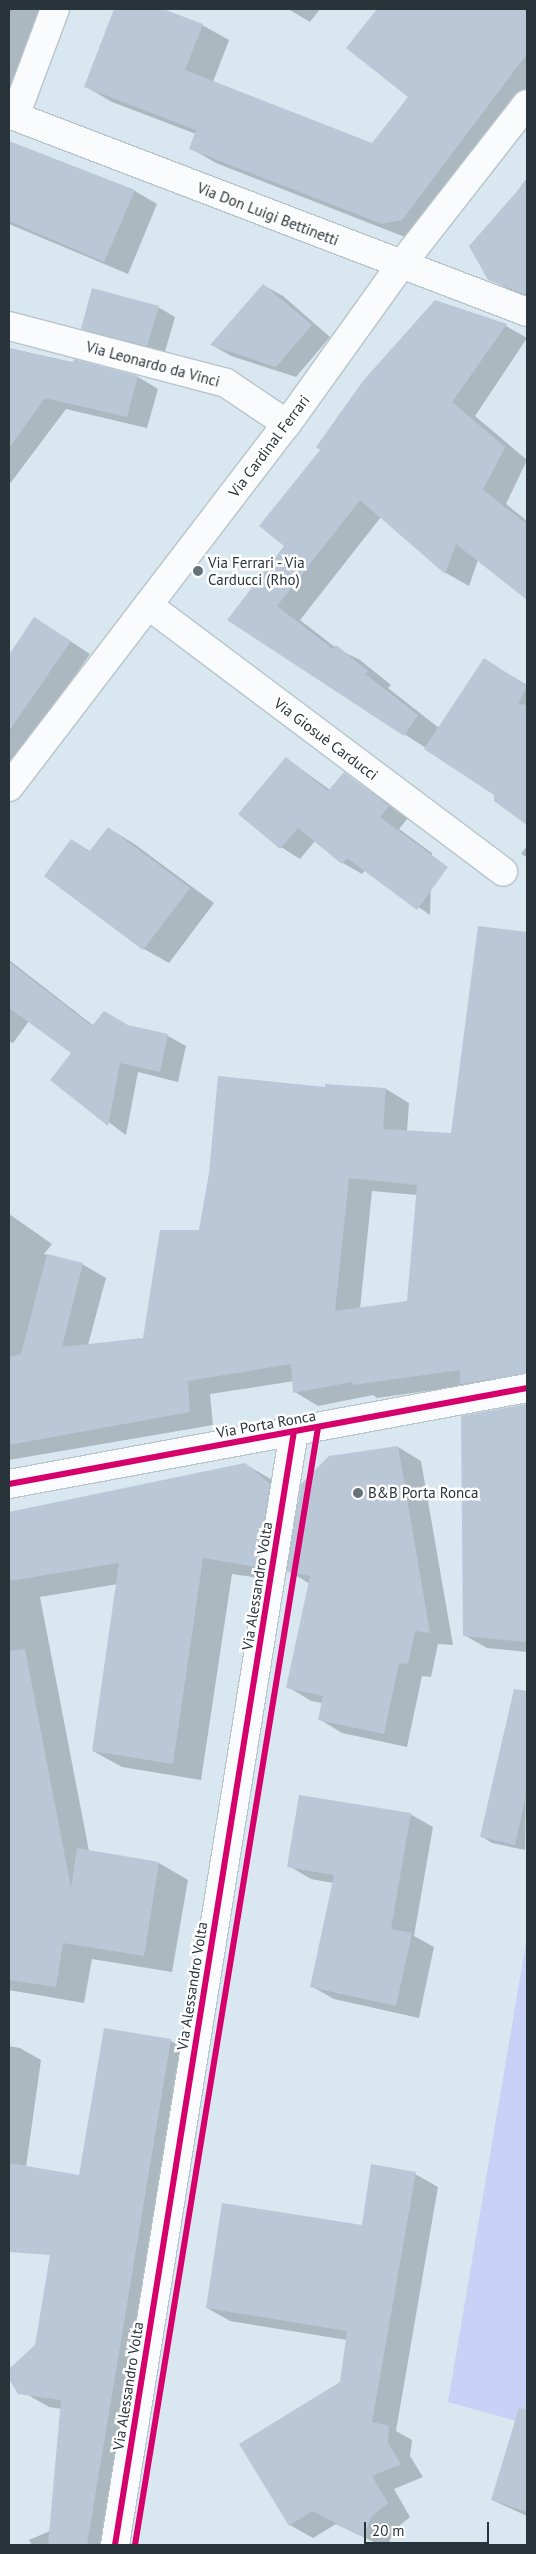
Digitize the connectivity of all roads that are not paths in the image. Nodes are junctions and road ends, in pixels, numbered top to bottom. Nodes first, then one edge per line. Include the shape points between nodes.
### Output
1 (55, 9) edge
2 (527, 104) edge
3 (12, 115) edge
4 (402, 265) junction
5 (527, 312) edge
6 (9, 326) edge
7 (287, 424) junction
8 (148, 605) junction
9 (9, 787) edge
10 (503, 872) dead end
11 (527, 1388) edge
12 (294, 1431) junction
13 (9, 1484) edge
14 (115, 2545) edge

1 - 3 street
2 - 4 street, Via Cardinal Ferrari
3 - 4 street, Via Don Luigi Bettinetti
4 - 5 street, Via Don Luigi Bettinetti
4 - 7 street, Via Cardinal Ferrari
6 - 7 street, Via Leonardo da Vinci via 226,383
7 - 8 street, Via Cardinal Ferrari
8 - 9 street, Via Cardinal Ferrari
8 - 10 street, Via Giosuè Carducci
11 - 12 street, Via Porta Ronca
12 - 13 street, Via Porta Ronca
12 - 14 street, Via Alessandro Volta

